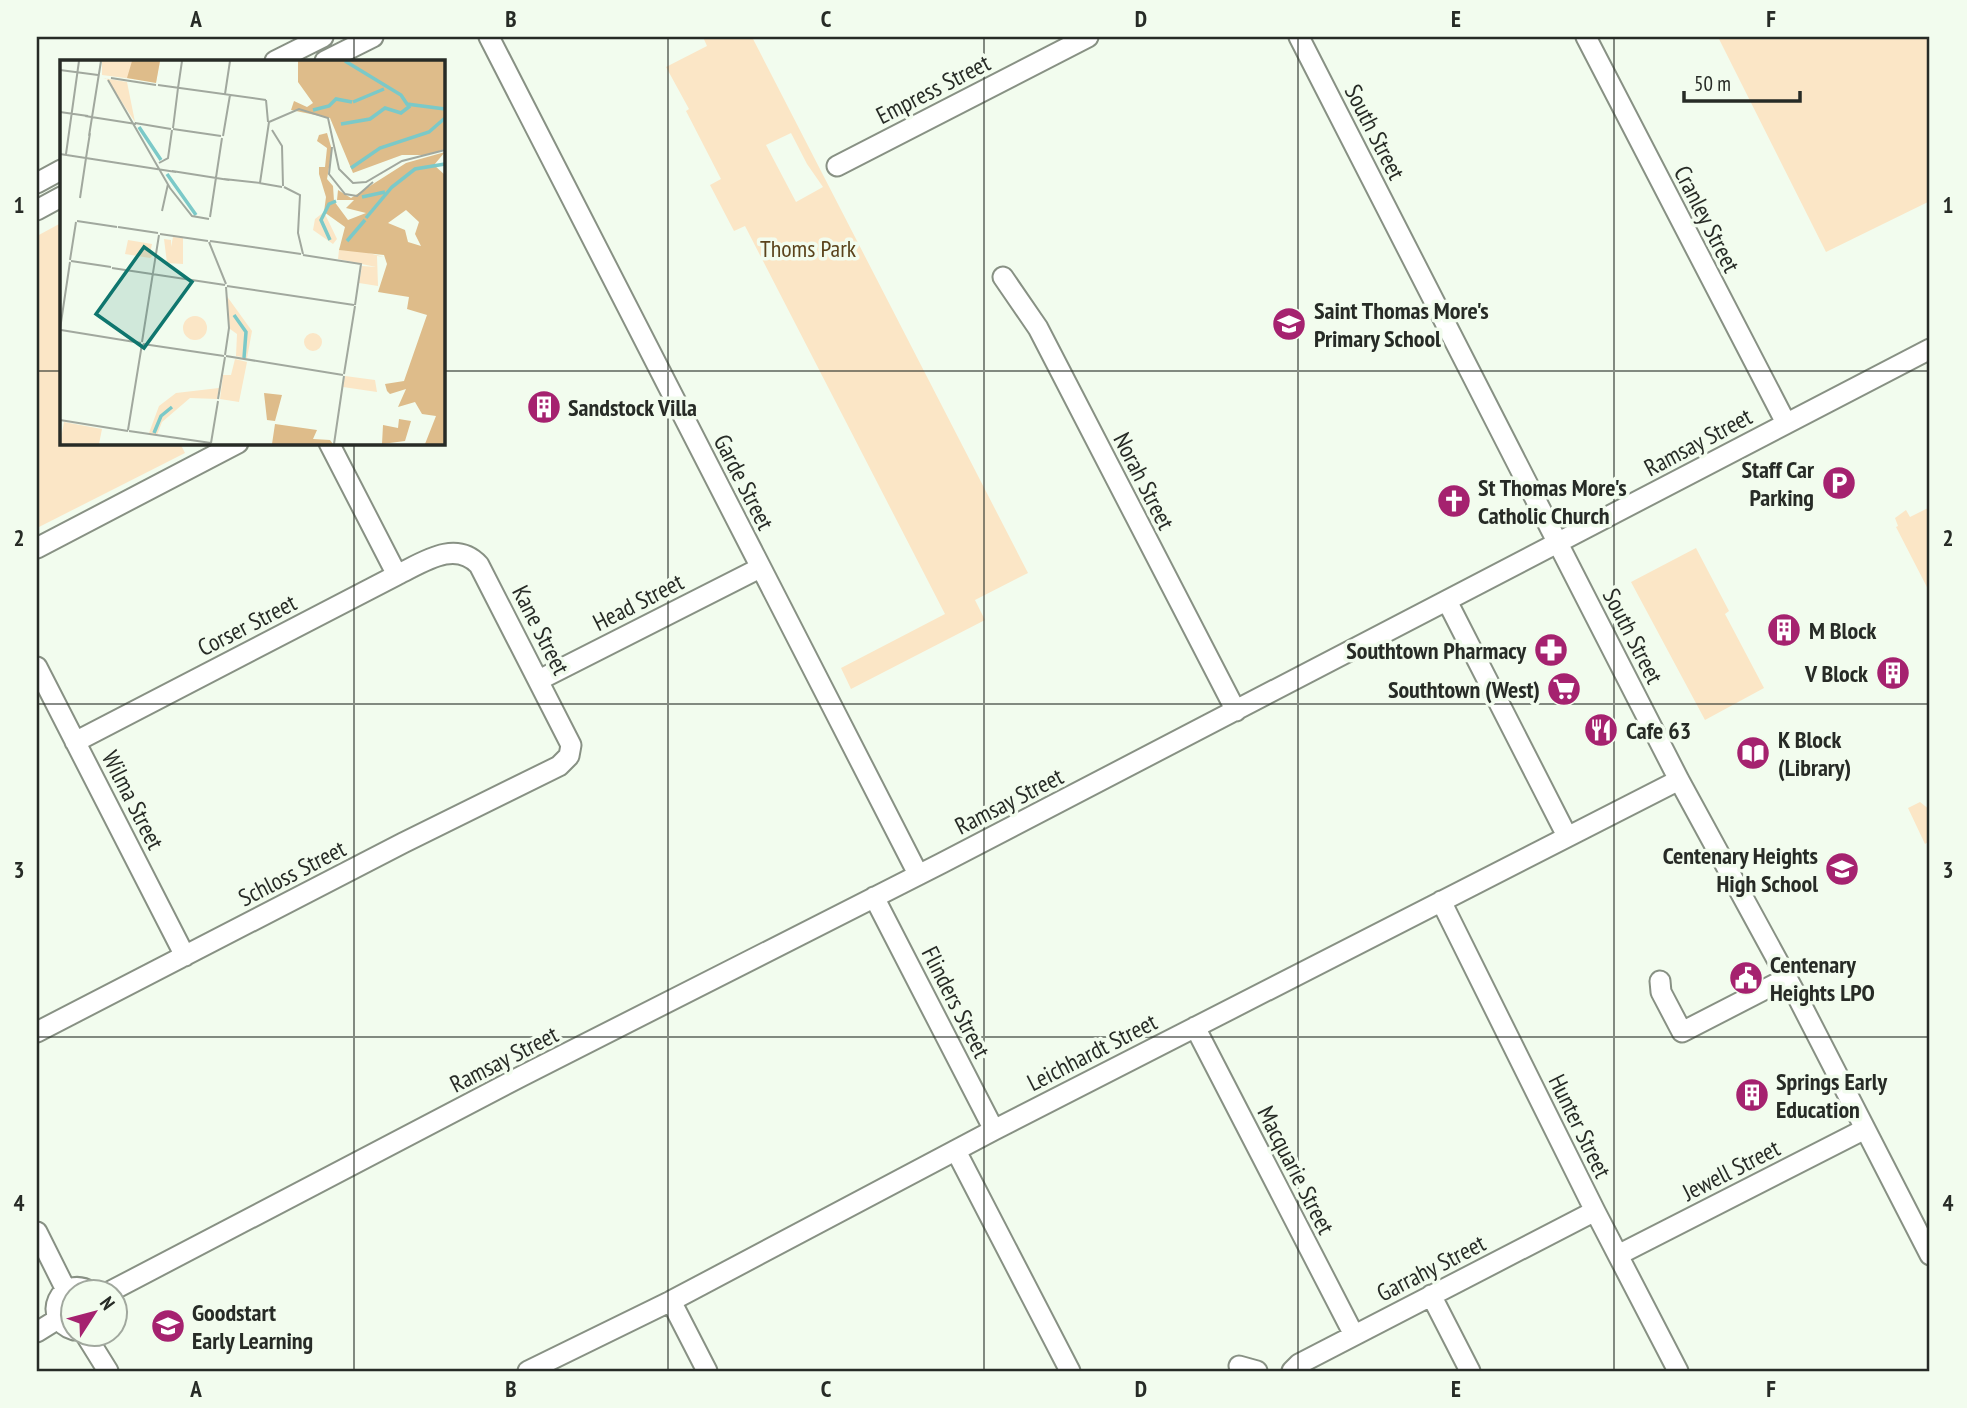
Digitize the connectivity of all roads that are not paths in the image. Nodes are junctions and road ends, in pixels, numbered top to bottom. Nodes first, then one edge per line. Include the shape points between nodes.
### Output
1 (323, 37) edge
2 (373, 37) edge
3 (489, 37) edge
4 (1088, 37) edge
5 (1298, 37) edge
6 (1586, 37) edge
7 (277, 60) edge
8 (327, 60) edge
9 (837, 166) dead end
10 (60, 171) edge
11 (37, 183) edge
12 (60, 198) edge
13 (37, 210) edge
14 (1003, 277) dead end
15 (1930, 349) edge
16 (1786, 423) junction
17 (236, 444) edge
18 (330, 444) edge
19 (1557, 543) junction
20 (37, 548) edge
21 (442, 554) joint
22 (760, 568) junction
23 (397, 575) junction
24 (1447, 601) junction
25 (37, 667) edge
26 (539, 680) junction
27 (1236, 711) junction
28 (75, 742) junction
29 (569, 756) joint
30 (1679, 780) junction
31 (1567, 836) junction
32 (918, 874) junction
33 (874, 897) junction
34 (1441, 901) junction
35 (185, 956) junction
36 (1787, 978) junction
37 (1660, 981) dead end
38 (1195, 1027) junction
39 (37, 1032) edge
40 (1865, 1129) junction
41 (994, 1130) junction
42 (956, 1150) junction
43 (1595, 1211) junction
44 (37, 1232) edge
45 (1618, 1255) junction
46 (1930, 1255) edge
47 (60, 1278) edge
48 (130, 1282) edge
49 (1431, 1295) junction
50 (671, 1301) junction
51 (60, 1326) edge
52 (37, 1332) edge
53 (1354, 1335) junction
54 (93, 1348) edge
55 (108, 1371) edge
56 (528, 1371) edge
57 (707, 1371) edge
58 (1070, 1371) edge
59 (1292, 1371) edge
60 (1470, 1371) edge
61 (1678, 1371) edge

1 - 7 street
2 - 8 street
3 - 22 street, Garde Street
4 - 9 street, Empress Street
5 - 19 street, South Street
6 - 16 street, Cranley Street
10 - 11 street
12 - 13 street
14 - 27 street, Norah Street via 1038,328
15 - 16 street, Ramsay Street
16 - 19 street, Ramsay Street
17 - 20 street
18 - 23 street
19 - 24 street, Ramsay Street
19 - 30 street, South Street
21 - 23 street, Corser Street
21 - 26 street, Kane Street via 474,558
22 - 26 street, Head Street
22 - 32 street, Garde Street
23 - 28 street, Corser Street
24 - 27 street, Ramsay Street
24 - 31 street
25 - 28 street, Wilma Street
26 - 29 street, Kane Street via 571,744
27 - 32 street, Ramsay Street
28 - 35 street, Wilma Street
29 - 35 street, Schloss Street via 559,766
30 - 31 street, Leichhardt Street
30 - 36 street, South Street
31 - 34 street, Leichhardt Street
32 - 33 street, Ramsay Street
33 - 41 street, Flinders Street
33 - 48 street, Ramsay Street
34 - 38 street, Leichhardt Street
34 - 43 street, Hunter Street
35 - 39 street, Schloss Street
36 - 37 street via 1682,1032
36 - 40 street, South Street
38 - 41 street, Leichhardt Street
38 - 53 street, Macquarie Street
40 - 45 street, Jewell Street
40 - 46 street, South Street
41 - 42 street, Leichhardt Street
42 - 50 street, Leichhardt Street
42 - 58 street
43 - 45 street, Hunter Street
43 - 49 street, Garrahy Street
44 - 47 street
45 - 61 street, Hunter Street
49 - 53 street, Garrahy Street
49 - 60 street
50 - 56 street, Leichhardt Street
50 - 57 street
51 - 52 street
53 - 59 street, Garrahy Street
54 - 55 street

